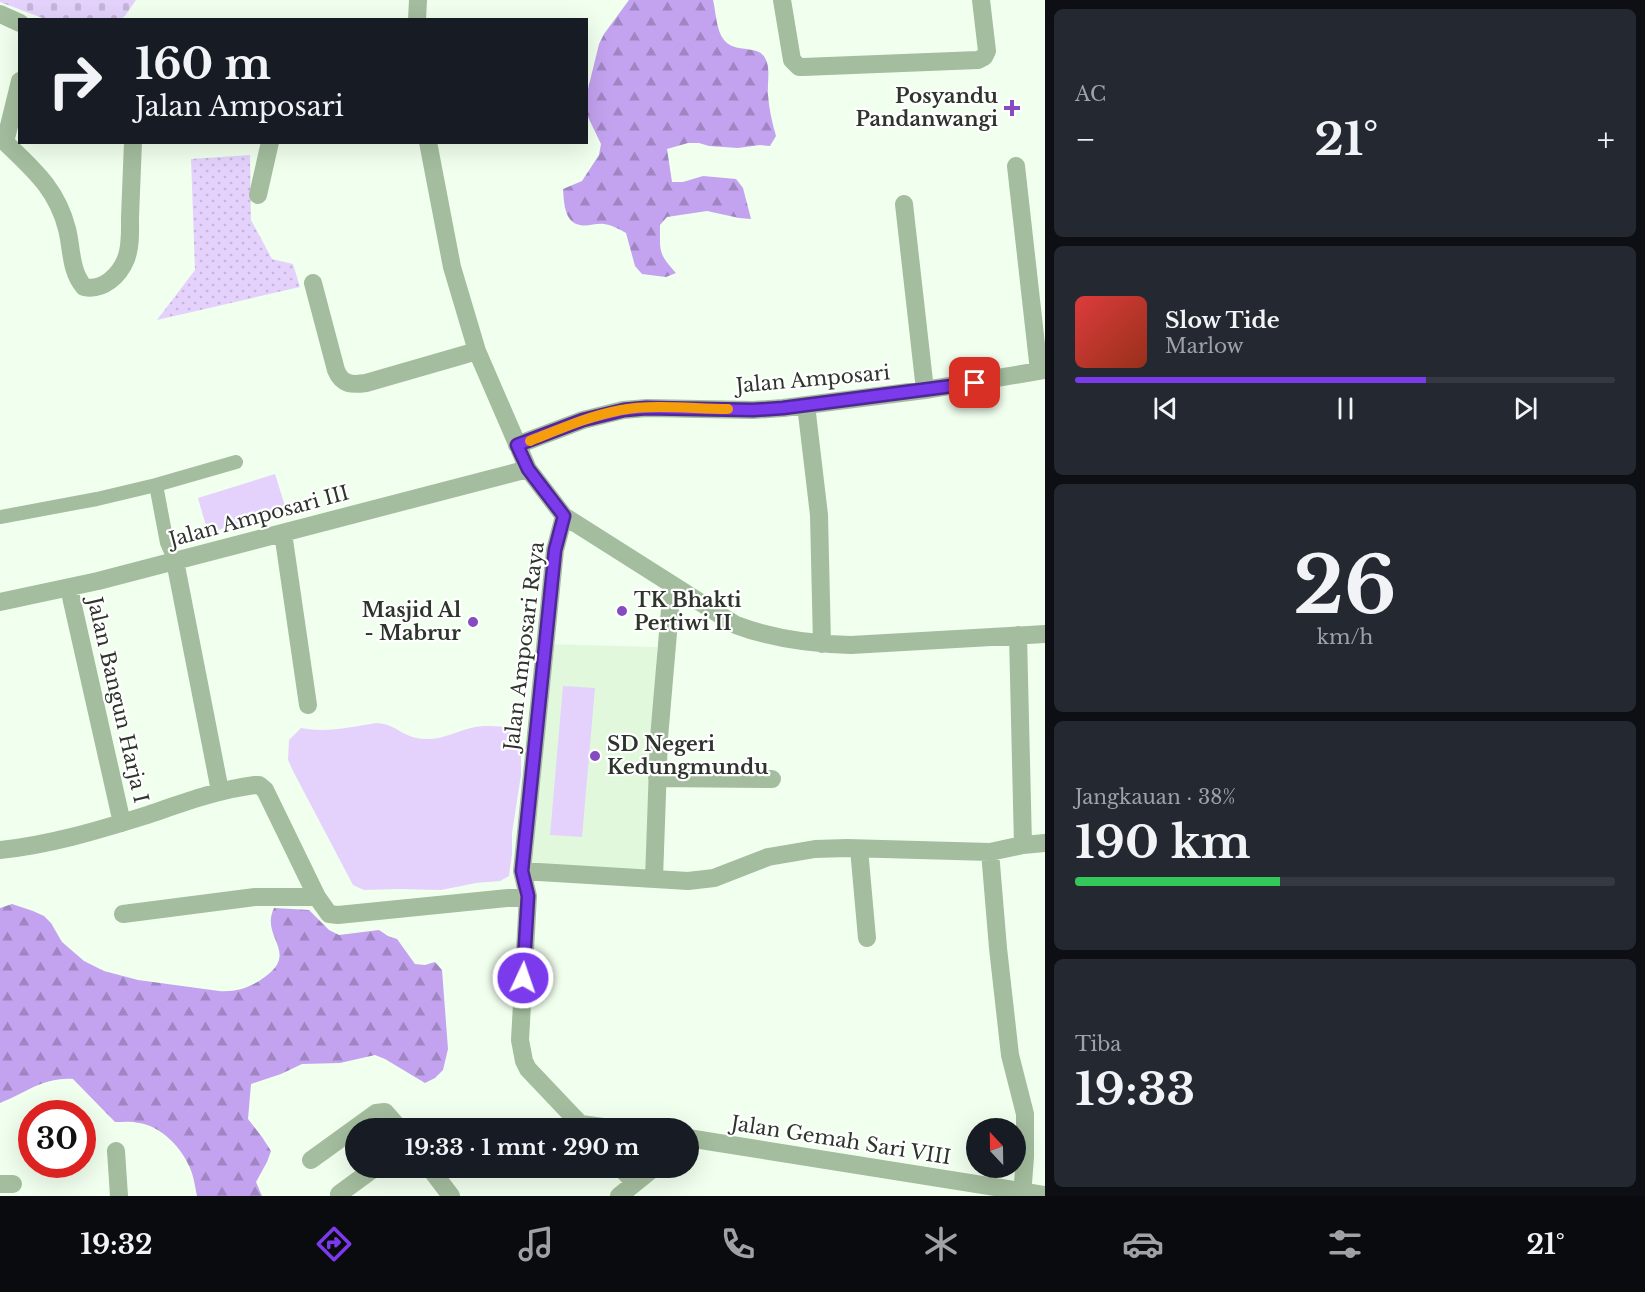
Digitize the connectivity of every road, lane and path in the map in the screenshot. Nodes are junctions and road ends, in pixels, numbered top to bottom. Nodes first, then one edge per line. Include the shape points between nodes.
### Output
1 (418, 0) edge
2 (782, 0) edge
3 (981, 0) edge
4 (0, 14) edge
5 (417, 18) edge
6 (18, 22) edge
7 (18, 88) edge
8 (2, 143) edge
9 (133, 144) edge
10 (270, 144) edge
11 (428, 144) edge
12 (1016, 166) dead end
13 (258, 195) dead end
14 (904, 204) dead end
15 (313, 283) dead end
16 (477, 351) junction
17 (1042, 370) edge
18 (924, 390) junction
19 (806, 405) junction
20 (517, 445) junction
21 (236, 462) dead end
22 (528, 469) junction
23 (156, 485) junction
24 (564, 516) junction
25 (0, 517) edge
26 (283, 533) junction
27 (175, 561) junction
28 (672, 586) junction
29 (69, 588) junction
30 (0, 602) edge
31 (1045, 634) edge
32 (1018, 635) junction
33 (822, 644) junction
34 (308, 705) dead end
35 (657, 778) junction
36 (772, 779) dead end
37 (220, 791) junction
38 (122, 823) junction
39 (1045, 843) edge
40 (1023, 845) junction
41 (859, 849) junction
42 (0, 850) edge
43 (990, 852) junction
44 (522, 871) junction
45 (654, 879) junction
46 (528, 896) junction
47 (316, 897) junction
48 (123, 914) dead end
49 (867, 938) dead end
50 (369, 1118) edge
51 (390, 1118) edge
52 (575, 1118) edge
53 (345, 1135) edge
54 (699, 1140) edge
55 (116, 1151) dead end
56 (311, 1160) dead end
57 (361, 1178) edge
58 (437, 1178) edge
59 (630, 1178) edge
60 (641, 1178) edge
61 (635, 1183) junction
62 (339, 1194) dead end
63 (1022, 1194) edge
64 (1045, 1195) edge
65 (119, 1196) edge
66 (451, 1196) edge
67 (619, 1196) edge

1 - 5 street
2 - 3 street via 792,60 803,67 978,60 986,55 987,48
4 - 6 street
7 - 8 street
8 - 9 street via 38,173 54,196 67,229 76,275 84,287 96,288 111,281 127,257
10 - 13 street
11 - 16 street via 452,267
12 - 17 street
14 - 18 street
15 - 16 street via 338,376 348,384 366,383
16 - 20 street
17 - 18 street, Jalan Amposari
18 - 19 street, Jalan Amposari
19 - 20 street, Jalan Amposari via 753,410 624,410 583,420
19 - 33 street via 819,515
20 - 22 street
21 - 23 lane
22 - 24 street
22 - 26 street, Jalan Amposari III
23 - 25 lane
23 - 27 lane via 167,543
24 - 28 street
24 - 44 street, Jalan Amposari Raya via 555,550
26 - 27 street, Jalan Amposari III
26 - 34 street
27 - 29 street, Jalan Amposari III
27 - 37 street
28 - 33 street via 736,625 758,633
28 - 35 street
29 - 30 street, Jalan Amposari III
29 - 38 street, Jalan Bangun Harja I
31 - 32 street
32 - 33 street
32 - 40 street
35 - 36 street
35 - 45 street
37 - 38 street
37 - 47 street via 255,785 265,790
38 - 42 street via 57,842
39 - 40 street
40 - 43 street
41 - 43 street
41 - 45 street via 815,849 768,857 702,880
41 - 49 street
43 - 63 street via 1010,1048 1025,1114
44 - 45 street
44 - 46 street, Jalan Amposari Raya
46 - 47 street via 338,915 329,914
46 - 52 street, Jalan Amposari Raya via 521,1052 528,1069
47 - 48 street via 255,897
50 - 51 street via 385,1112
53 - 56 street
54 - 63 street, Jalan Gemah Sari VIII
55 - 65 street
57 - 62 street
58 - 66 street
59 - 61 street
60 - 61 street
61 - 67 street
63 - 64 street, Jalan Gemah Sari VIII

